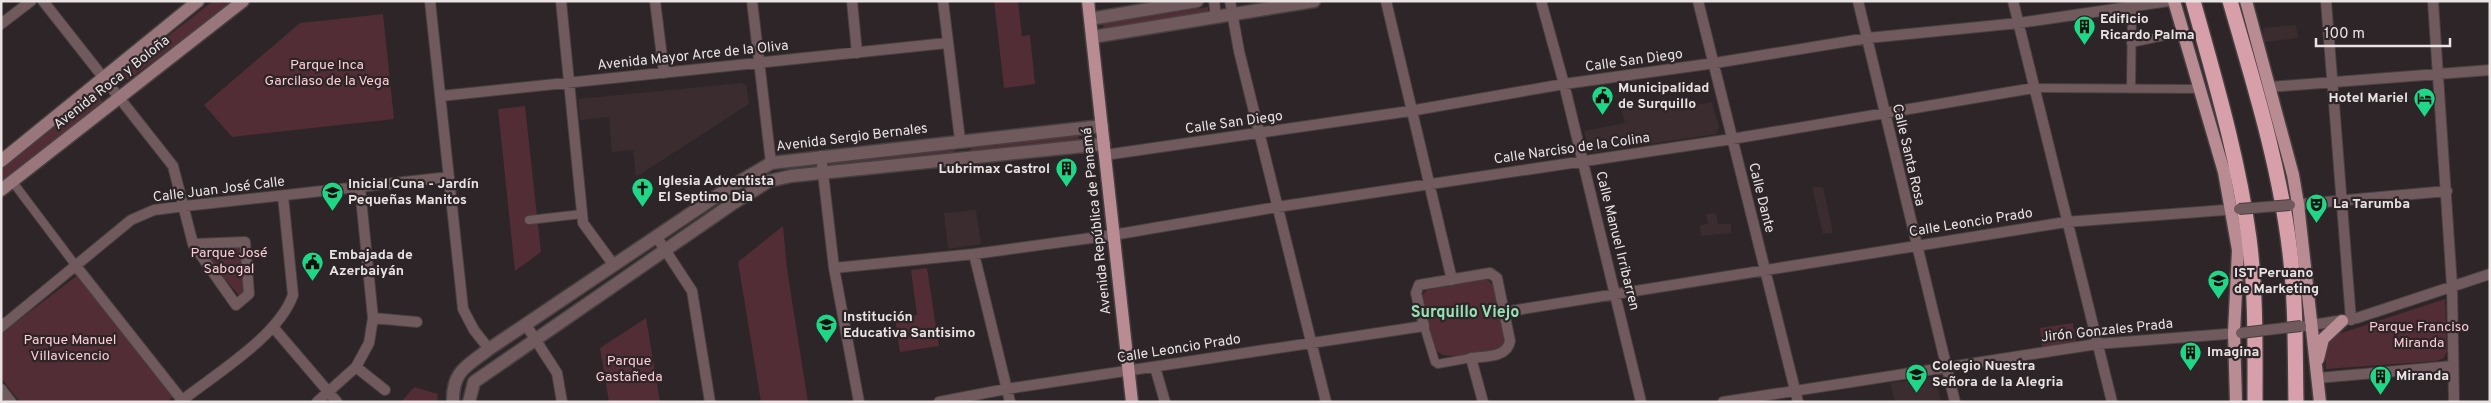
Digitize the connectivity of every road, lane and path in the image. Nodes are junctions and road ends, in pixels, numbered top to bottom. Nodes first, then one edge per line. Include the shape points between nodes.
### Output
1 (31, 1) edge
2 (43, 1) edge
3 (198, 1) edge
4 (242, 1) edge
5 (430, 1) edge
6 (561, 1) edge
7 (655, 1) edge
8 (752, 1) edge
9 (852, 1) edge
10 (943, 1) edge
11 (1088, 1) edge
12 (1197, 1) edge
13 (1214, 1) edge
14 (1314, 1) edge
15 (1386, 1) edge
16 (1541, 1) edge
17 (1698, 1) edge
18 (1858, 1) edge
19 (2013, 1) edge
20 (2169, 1) edge
21 (2174, 1) edge
22 (2193, 1) edge
23 (2230, 1) edge
24 (2246, 1) edge
25 (2326, 1) edge
26 (2433, 1) edge
27 (2132, 7) junction
28 (1231, 8) edge
29 (1216, 17) junction
30 (1090, 19) junction
31 (2019, 23) junction
32 (1, 24) edge
33 (2184, 32) junction
34 (1092, 37) junction
35 (1868, 38) junction
36 (947, 43) junction
37 (2131, 43) junction
38 (857, 53) junction
39 (759, 63) junction
40 (1715, 63) junction
41 (2490, 70) edge
42 (664, 73) junction
43 (2438, 74) junction
44 (106, 78) junction
45 (570, 83) junction
46 (2332, 83) junction
47 (1564, 84) junction
48 (2270, 87) junction
49 (2034, 88) junction
50 (2131, 89) junction
51 (2201, 89) junction
52 (119, 96) junction
53 (441, 96) junction
54 (1410, 111) junction
55 (1884, 113) junction
56 (1102, 126) junction
57 (1259, 133) junction
58 (1732, 138) junction
59 (960, 140) junction
60 (1104, 150) junction
61 (821, 156) junction
62 (1, 161) edge
63 (1582, 162) junction
64 (771, 163) junction
65 (823, 173) junction
66 (449, 177) junction
67 (12, 181) junction
68 (1430, 183) junction
69 (360, 188) junction
70 (1, 190) edge
71 (724, 191) junction
72 (2447, 191) junction
73 (283, 196) junction
74 (2342, 200) junction
75 (732, 204) junction
76 (2294, 204) junction
77 (185, 206) junction
78 (1277, 207) junction
79 (2235, 209) junction
80 (582, 214) junction
81 (529, 220) dead end
82 (2066, 222) junction
83 (656, 236) junction
84 (1113, 236) junction
85 (2250, 240) junction
86 (193, 244) junction
87 (1916, 246) junction
88 (666, 249) junction
89 (974, 254) junction
90 (613, 264) junction
91 (76, 266) junction
92 (834, 268) junction
93 (1766, 271) junction
94 (2490, 274) edge
95 (1452, 280) junction
96 (584, 284) junction
97 (2452, 286) junction
98 (1616, 294) junction
99 (595, 298) junction
100 (1504, 312) junction
101 (373, 318) junction
102 (2346, 320) junction
103 (417, 322) dead end
104 (526, 325) junction
105 (1424, 326) junction
106 (2306, 326) junction
107 (1, 327) edge
108 (274, 327) junction
109 (2237, 333) junction
110 (536, 340) junction
111 (1311, 342) junction
112 (2097, 344) junction
113 (489, 349) junction
114 (1471, 358) junction
115 (1947, 366) junction
116 (2295, 366) junction
117 (2453, 366) junction
118 (356, 368) junction
119 (1155, 368) junction
120 (1129, 372) junction
121 (2317, 375) junction
122 (453, 387) junction
123 (1, 389) edge
124 (1006, 389) junction
125 (385, 390) dead end
126 (1795, 390) junction
127 (329, 392) junction
128 (470, 396) edge
129 (181, 401) edge
130 (11, 402) edge
131 (318, 402) edge
132 (337, 402) edge
133 (453, 402) edge
134 (562, 402) edge
135 (710, 402) edge
136 (859, 402) edge
137 (939, 402) edge
138 (1010, 402) edge
139 (1132, 402) edge
140 (1165, 402) edge
141 (1326, 402) edge
142 (1483, 402) edge
143 (1641, 402) edge
144 (1723, 402) edge
145 (1798, 402) edge
146 (1955, 402) edge
147 (2112, 402) edge
148 (2236, 402) edge
149 (2246, 402) edge
150 (2255, 402) edge
151 (2296, 402) edge
152 (2304, 402) edge
153 (2320, 402) edge
154 (2454, 402) edge

1 - 32 street
2 - 44 street
3 - 44 main road, Avenida Roca y Boloña
4 - 52 main road, Avenida Roca y Boloña
5 - 53 street
6 - 45 street
7 - 42 street
8 - 39 street
9 - 38 street
10 - 36 street
11 - 30 main road, Avenida República de Panamá
12 - 30 street
13 - 29 street
14 - 28 street
15 - 54 street
16 - 47 street, Calle Manuel Irribarren
17 - 40 street, Calle Dante
18 - 35 street, Calle Santa Rosa
19 - 31 street
20 - 27 street, Calle San Diego
21 - 33 main road
22 - 85 highway via 2234,146
23 - 116 highway via 2259,104 2285,217 2294,299
24 - 48 main road
25 - 46 street
26 - 43 street
27 - 31 street, Calle San Diego
27 - 37 street
28 - 29 street
28 - 57 street
29 - 34 street
30 - 34 main road, Avenida República de Panamá
31 - 35 street, Calle San Diego
31 - 49 street
33 - 37 street
33 - 51 main road
34 - 56 main road, Avenida República de Panamá
35 - 40 street, Calle San Diego
35 - 55 street, Calle Santa Rosa
36 - 38 street, Avenida Mayor Arce de la Oliva
36 - 59 street
37 - 50 street
38 - 39 street, Avenida Mayor Arce de la Oliva
39 - 42 street, Avenida Mayor Arce de la Oliva
39 - 64 street
40 - 47 street, Calle San Diego
40 - 58 street, Calle Dante
41 - 43 street
42 - 45 street, Avenida Mayor Arce de la Oliva
43 - 46 street
43 - 72 street
44 - 52 street
44 - 62 main road, Avenida Roca y Boloña
45 - 53 street, Avenida Mayor Arce de la Oliva
45 - 80 street
46 - 48 street
46 - 74 street
47 - 54 street, Calle San Diego
47 - 63 street, Calle Manuel Irribarren
48 - 76 main road
49 - 50 street
49 - 55 street, Calle Narciso de la Colina
49 - 82 street
50 - 51 street
51 - 79 main road
52 - 67 main road, Avenida Roca y Boloña
52 - 77 street via 173,166
53 - 66 street
54 - 57 street, Calle San Diego
54 - 68 street
55 - 58 street, Calle Narciso de la Colina
55 - 87 street, Calle Santa Rosa
56 - 59 street, Avenida Sergio Bernales
56 - 60 main road, Avenida República de Panamá
57 - 60 street, Calle San Diego
57 - 78 street
58 - 63 street, Calle Narciso de la Colina
58 - 93 street, Calle Dante
59 - 61 street, Avenida Sergio Bernales
60 - 65 street
60 - 84 main road, Avenida República de Panamá
61 - 64 street, Avenida Sergio Bernales
61 - 65 street
63 - 68 street, Calle Narciso de la Colina
63 - 98 street, Calle Manuel Irribarren
64 - 71 street, Avenida Sergio Bernales
65 - 75 street via 769,181
65 - 92 street
66 - 69 street, Calle Juan José Calle
66 - 113 street via 463,309
67 - 70 main road, Avenida Roca y Boloña
67 - 91 street
68 - 78 street, Calle Narciso de la Colina
68 - 95 street
69 - 73 street, Calle Juan José Calle
69 - 101 street
71 - 75 street
71 - 83 street, Avenida Sergio Bernales
72 - 74 street, Calle Leoncio Prado
72 - 97 street
73 - 77 street, Calle Juan José Calle
73 - 108 street via 293,295 288,310
74 - 76 street, Calle Leoncio Prado
74 - 102 street
75 - 88 street
76 - 79 street, Calle Leoncio Prado, bridge
76 - 106 main road via 2306,258
77 - 86 street
77 - 91 street, Calle Juan José Calle via 154,210 131,220
78 - 84 street, Calle Narciso de la Colina
78 - 111 street
79 - 82 street, Calle Leoncio Prado
79 - 109 main road
80 - 81 street
80 - 90 street via 583,223
82 - 87 street, Calle Leoncio Prado
82 - 112 street
83 - 88 street
83 - 90 street, Avenida Sergio Bernales
84 - 89 street, Calle Narciso de la Colina
84 - 120 main road, Avenida República de Panamá
85 - 149 highway
85 - 150 highway
86 - 86 street via 236,305 250,292 245,242
87 - 93 street, Calle Leoncio Prado
87 - 115 street, Calle Santa Rosa
88 - 99 street
88 - 135 street via 692,291
89 - 92 street, Calle Narciso de la Colina
89 - 124 street
90 - 96 street, Avenida Sergio Bernales
91 - 107 street, Calle Juan José Calle
91 - 129 street
92 - 136 street
93 - 98 street, Calle Leoncio Prado
93 - 126 street, Calle Dante
94 - 97 street, Jirón Gonzales Prada
95 - 100 street via 1494,274
95 - 105 street via 1417,287
96 - 99 street
96 - 104 street, Avenida Sergio Bernales
97 - 102 street, Jirón Gonzales Prada
97 - 117 street
98 - 100 street, Calle Leoncio Prado
98 - 143 street, Calle Manuel Irribarren
99 - 110 street
100 - 114 street via 1510,341 1508,348 1502,353
101 - 103 street
101 - 118 street via 369,343
102 - 106 street, Jirón Gonzales Prada
102 - 121 main road via 2330,331 2322,342
104 - 110 street
104 - 113 street, Avenida Sergio Bernales
105 - 111 street, Calle Leoncio Prado
105 - 114 street via 1435,362
106 - 109 street, Jirón Gonzales Prada, bridge
106 - 121 main road
108 - 127 street
108 - 129 street
109 - 112 street, Jirón Gonzales Prada
109 - 148 main road
110 - 128 street via 474,382
110 - 134 street via 557,373
111 - 119 street, Calle Leoncio Prado
111 - 141 street
112 - 115 street, Jirón Gonzales Prada
112 - 147 street
113 - 122 street, Avenida Sergio Bernales via 460,371
114 - 142 street
115 - 126 street, Jirón Gonzales Prada
115 - 146 street, Calle Santa Rosa
116 - 151 highway
116 - 152 highway
117 - 121 street
117 - 154 street
118 - 125 street
118 - 127 street
119 - 120 street, Calle Leoncio Prado
119 - 140 street
120 - 124 street, Calle Leoncio Prado
120 - 139 main road, Avenida República de Panamá
121 - 153 main road
122 - 128 street
122 - 133 street
123 - 130 street
124 - 137 street, Calle Leoncio Prado
124 - 138 street
126 - 144 street, Jirón Gonzales Prada
126 - 145 street, Calle Dante
127 - 131 street
127 - 132 street

